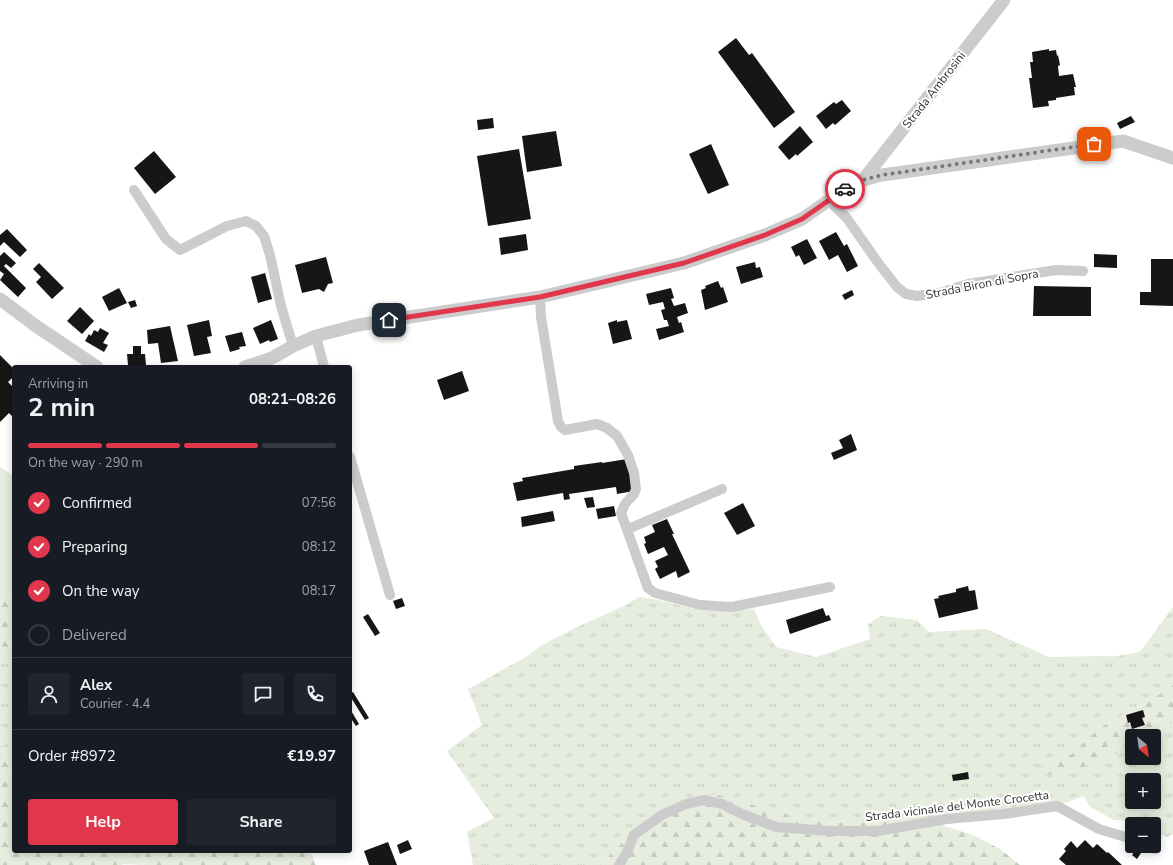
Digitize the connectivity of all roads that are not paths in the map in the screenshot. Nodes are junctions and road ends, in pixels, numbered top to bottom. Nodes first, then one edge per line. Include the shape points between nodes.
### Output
1 (1004, 0) edge
2 (1173, 158) edge
3 (863, 180) junction
4 (134, 190) dead end
5 (829, 201) junction
6 (1083, 271) dead end
7 (540, 297) junction
8 (0, 299) edge
9 (316, 336) junction
10 (293, 346) junction
11 (94, 365) edge
12 (251, 365) edge
13 (323, 365) edge
14 (352, 464) edge
15 (722, 489) dead end
16 (628, 530) junction
17 (830, 586) dead end
18 (390, 595) dead end
19 (1125, 837) edge
20 (619, 865) edge

1 - 3 street, Strada Ambrosini
2 - 3 street via 1123,140 882,175
3 - 5 street
4 - 10 street via 166,239 180,250 227,226 246,220 256,226 264,236 270,255
5 - 6 street, Strada Biron di Sopra via 846,217 879,264 897,287 906,294 918,296 940,293 968,284 1056,270
5 - 7 street via 802,219 765,235 684,263
7 - 9 street via 358,325
7 - 16 street via 558,421 565,430 597,424 607,428 622,443 634,473 636,489 621,513
8 - 11 street
9 - 10 street
9 - 13 street
10 - 12 street via 272,358
14 - 18 street
15 - 16 street
16 - 17 street via 648,588 667,597 700,605 732,607
19 - 20 street, Strada vicinale del Monte Crocetta via 1099,829 1057,806 947,819 878,831 829,831 776,827 722,804 704,800 686,804 662,815 634,835

